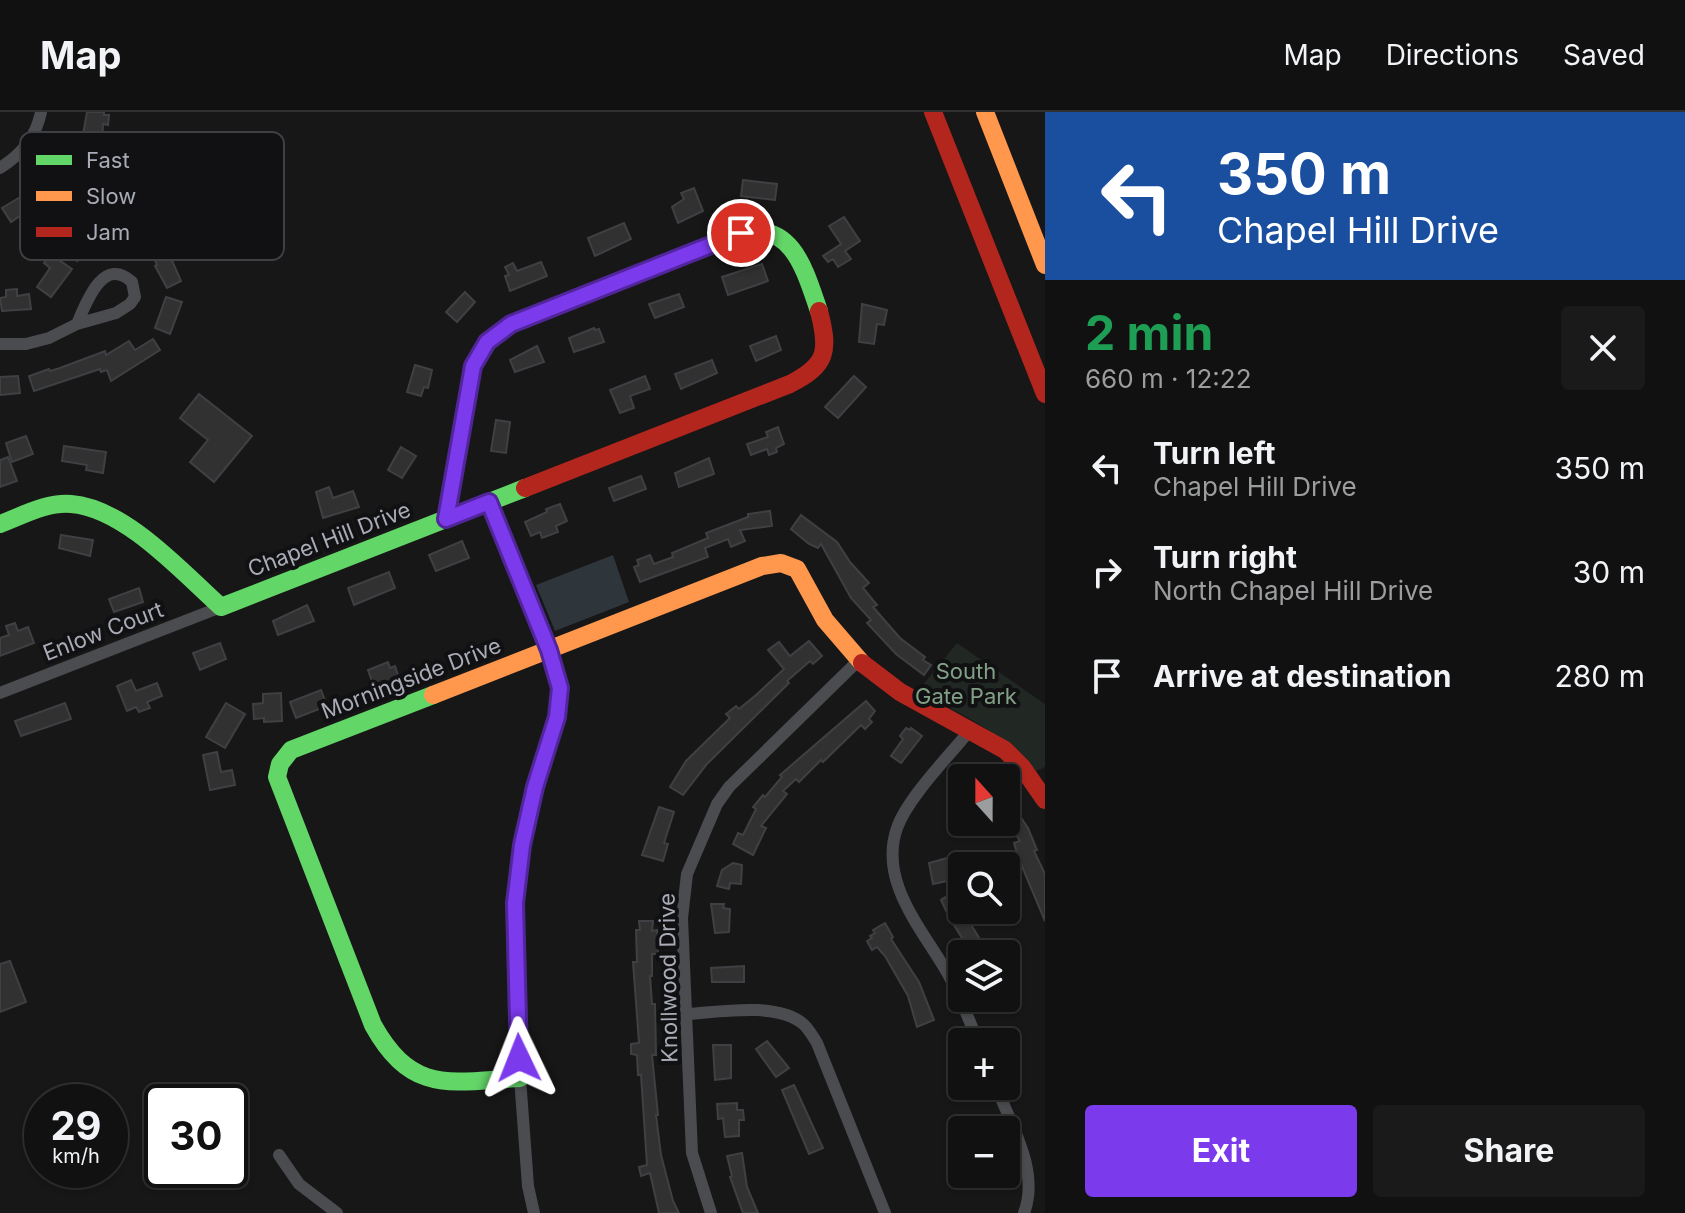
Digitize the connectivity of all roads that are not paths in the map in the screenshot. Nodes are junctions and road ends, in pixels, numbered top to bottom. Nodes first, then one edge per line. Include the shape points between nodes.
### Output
1 (41, 112) edge
2 (933, 112) edge
3 (985, 112) edge
4 (35, 132) edge
5 (20, 151) edge
6 (0, 168) edge
7 (1045, 265) edge
8 (77, 324) junction
9 (0, 344) edge
10 (1045, 394) edge
11 (489, 502) junction
12 (446, 519) junction
13 (0, 524) edge
14 (221, 607) junction
15 (549, 650) junction
16 (859, 660) junction
17 (0, 693) edge
18 (971, 729) junction
19 (1045, 800) edge
20 (688, 1014) junction
21 (972, 1028) edge
22 (520, 1078) junction
23 (1001, 1100) edge
24 (279, 1155) dead end
25 (337, 1213) edge
26 (534, 1213) edge
27 (711, 1213) edge
28 (885, 1213) edge
29 (1024, 1213) edge

1 - 4 street
2 - 10 main road
3 - 7 main road
5 - 6 street
8 - 8 street via 124,309 135,297 132,282 118,273 102,279
8 - 9 street via 38,341
11 - 12 main road, Chapel Hill Drive
11 - 12 main road, Chapel Hill Drive via 808,374 823,358 824,326 796,254 785,240 770,231 741,233 511,324 487,342 473,366
11 - 15 street
12 - 14 main road, Chapel Hill Drive
13 - 14 main road via 60,504 100,510
14 - 17 street, Enlow Court
15 - 16 main road, Morningside Drive via 781,563 797,569 825,620
15 - 22 street via 560,704 529,816 515,903
15 - 22 main road, Morningside Drive via 291,750 277,777 388,1053 414,1076 439,1081
16 - 18 main road, Morningside Drive via 900,692
16 - 20 street, Knollwood Drive via 752,761 717,804 687,874 682,918
18 - 19 main road, Morningside Drive via 1005,750
18 - 21 street via 905,812 893,853 901,893
20 - 27 street, Knollwood Drive via 692,1153
20 - 28 street via 756,1010 803,1023 817,1043
22 - 26 street
23 - 29 street via 1028,1171
24 - 25 street via 299,1184

